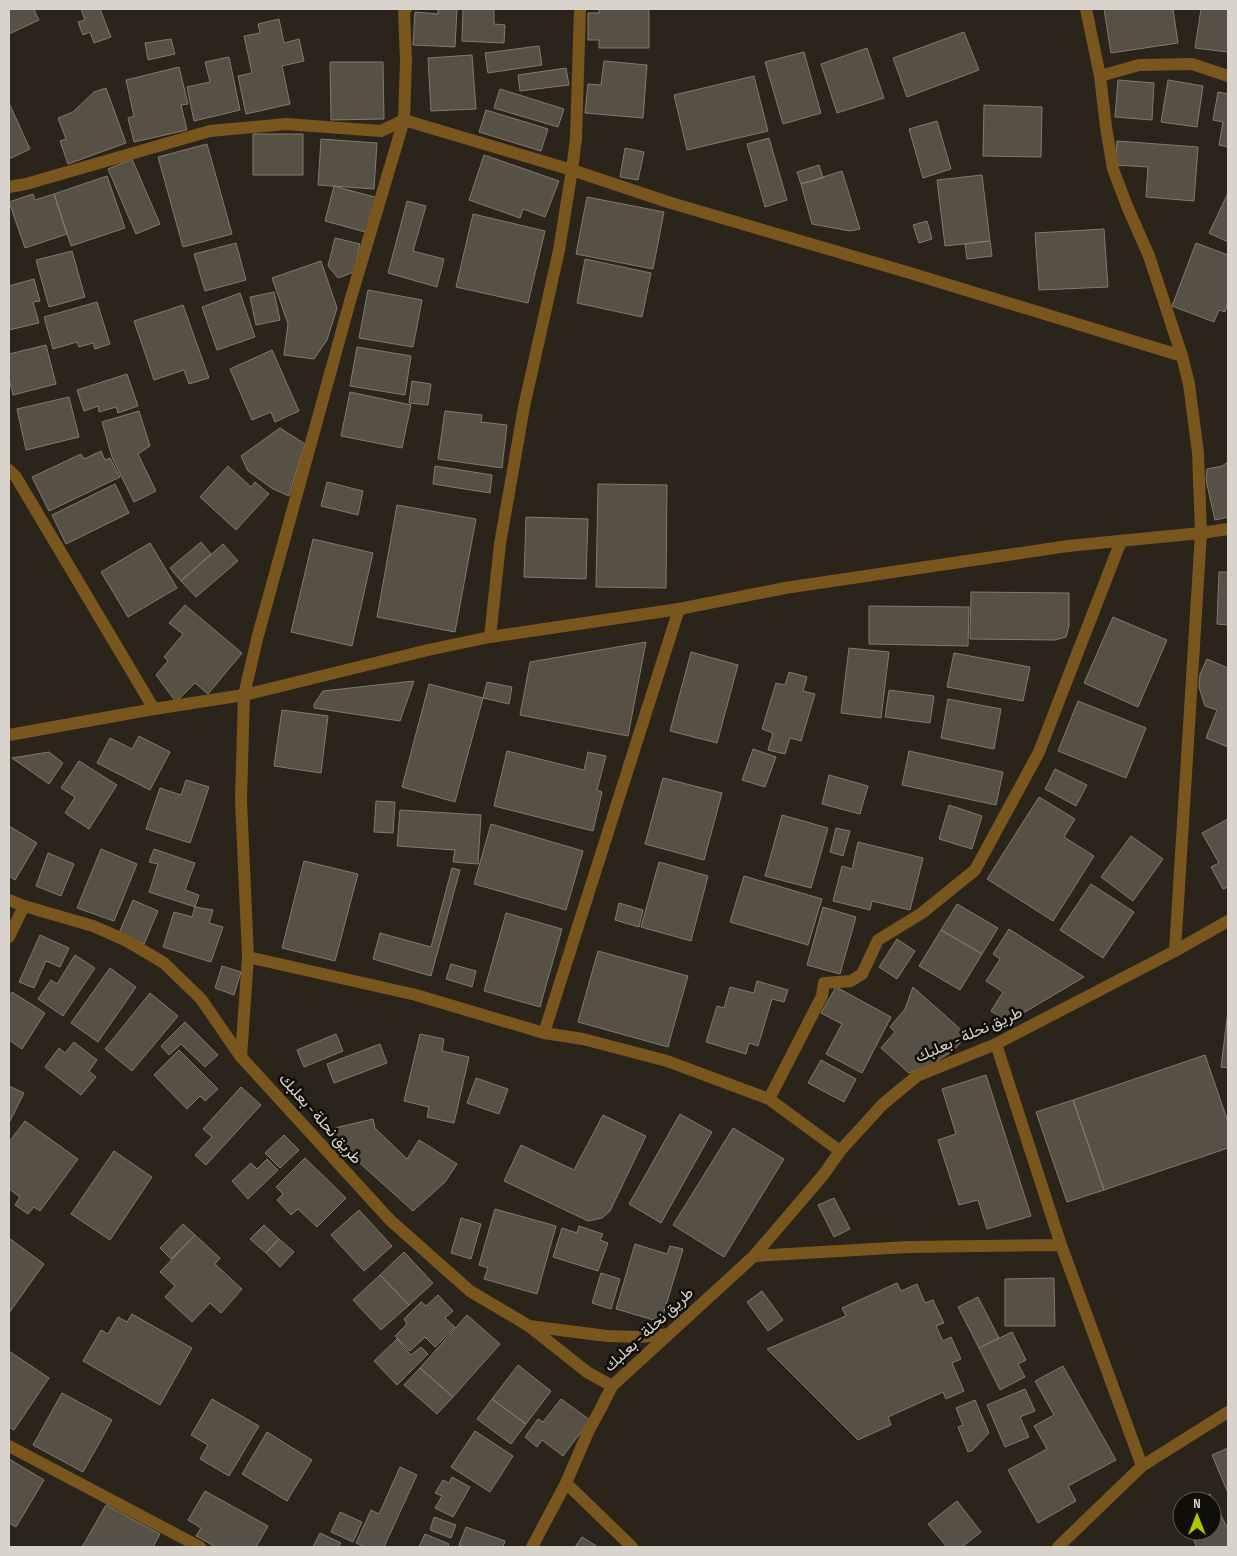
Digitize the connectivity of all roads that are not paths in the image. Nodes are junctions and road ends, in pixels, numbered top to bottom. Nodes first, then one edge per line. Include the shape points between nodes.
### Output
1 (580, 9) edge
2 (1086, 9) edge
3 (407, 10) edge
4 (1100, 76) junction
5 (1228, 76) edge
6 (404, 120) junction
7 (572, 170) junction
8 (9, 187) edge
9 (1182, 356) junction
10 (9, 470) edge
11 (1228, 529) edge
12 (1201, 533) junction
13 (1121, 541) junction
14 (679, 609) junction
15 (490, 637) junction
16 (244, 695) junction
17 (154, 709) junction
18 (9, 735) edge
19 (9, 900) edge
20 (24, 906) junction
21 (1228, 921) edge
22 (9, 937) edge
23 (1175, 951) junction
24 (248, 957) junction
25 (544, 1032) junction
26 (996, 1044) junction
27 (241, 1057) junction
28 (769, 1099) junction
29 (840, 1151) junction
30 (1061, 1245) junction
31 (754, 1256) junction
32 (530, 1326) junction
33 (669, 1334) junction
34 (612, 1386) junction
35 (1228, 1412) edge
36 (9, 1446) edge
37 (1142, 1466) junction
38 (566, 1483) junction
39 (200, 1547) edge
40 (532, 1547) edge
41 (632, 1547) edge
42 (1058, 1547) edge

1 - 7 street
2 - 4 street
3 - 6 street
4 - 5 street via 1140,66 1192,64
4 - 9 street via 1113,169 1149,256
6 - 7 street
6 - 8 street via 381,131 286,124 210,131
6 - 16 street via 347,310
7 - 9 street via 671,203
7 - 15 street via 559,250 524,407 503,524
9 - 12 street via 1198,453
10 - 17 street
11 - 12 street
12 - 13 street
12 - 23 street
13 - 14 street via 785,588
13 - 28 street via 1039,752 975,870 922,913 878,940 862,974 851,981 824,983 822,996
14 - 15 street
14 - 25 street
15 - 16 street
16 - 17 street
16 - 24 street via 241,800
17 - 18 street
19 - 20 street, طريق نحلة - بعلبك
20 - 22 street
20 - 27 street, طريق نحلة - بعلبك via 93,926 164,963 201,1000
21 - 23 street, طريق نحلة - بعلبك
23 - 26 street, طريق نحلة - بعلبك
24 - 25 street via 416,995
24 - 27 street
25 - 28 street via 667,1061
26 - 29 street, طريق نحلة - بعلبك via 917,1076 883,1104
26 - 30 street
27 - 32 street, طريق نحلة - بعلبك via 390,1220 470,1291
28 - 29 street
29 - 31 street, طريق نحلة - بعلبك
30 - 31 street via 908,1246
30 - 37 street
31 - 33 street, طريق نحلة - بعلبك
32 - 33 street via 640,1338
32 - 34 street, طريق نحلة - بعلبك via 587,1372
33 - 34 street, طريق نحلة - بعلبك
34 - 38 street
35 - 37 street
36 - 39 street
37 - 42 street
38 - 40 street
38 - 41 street

